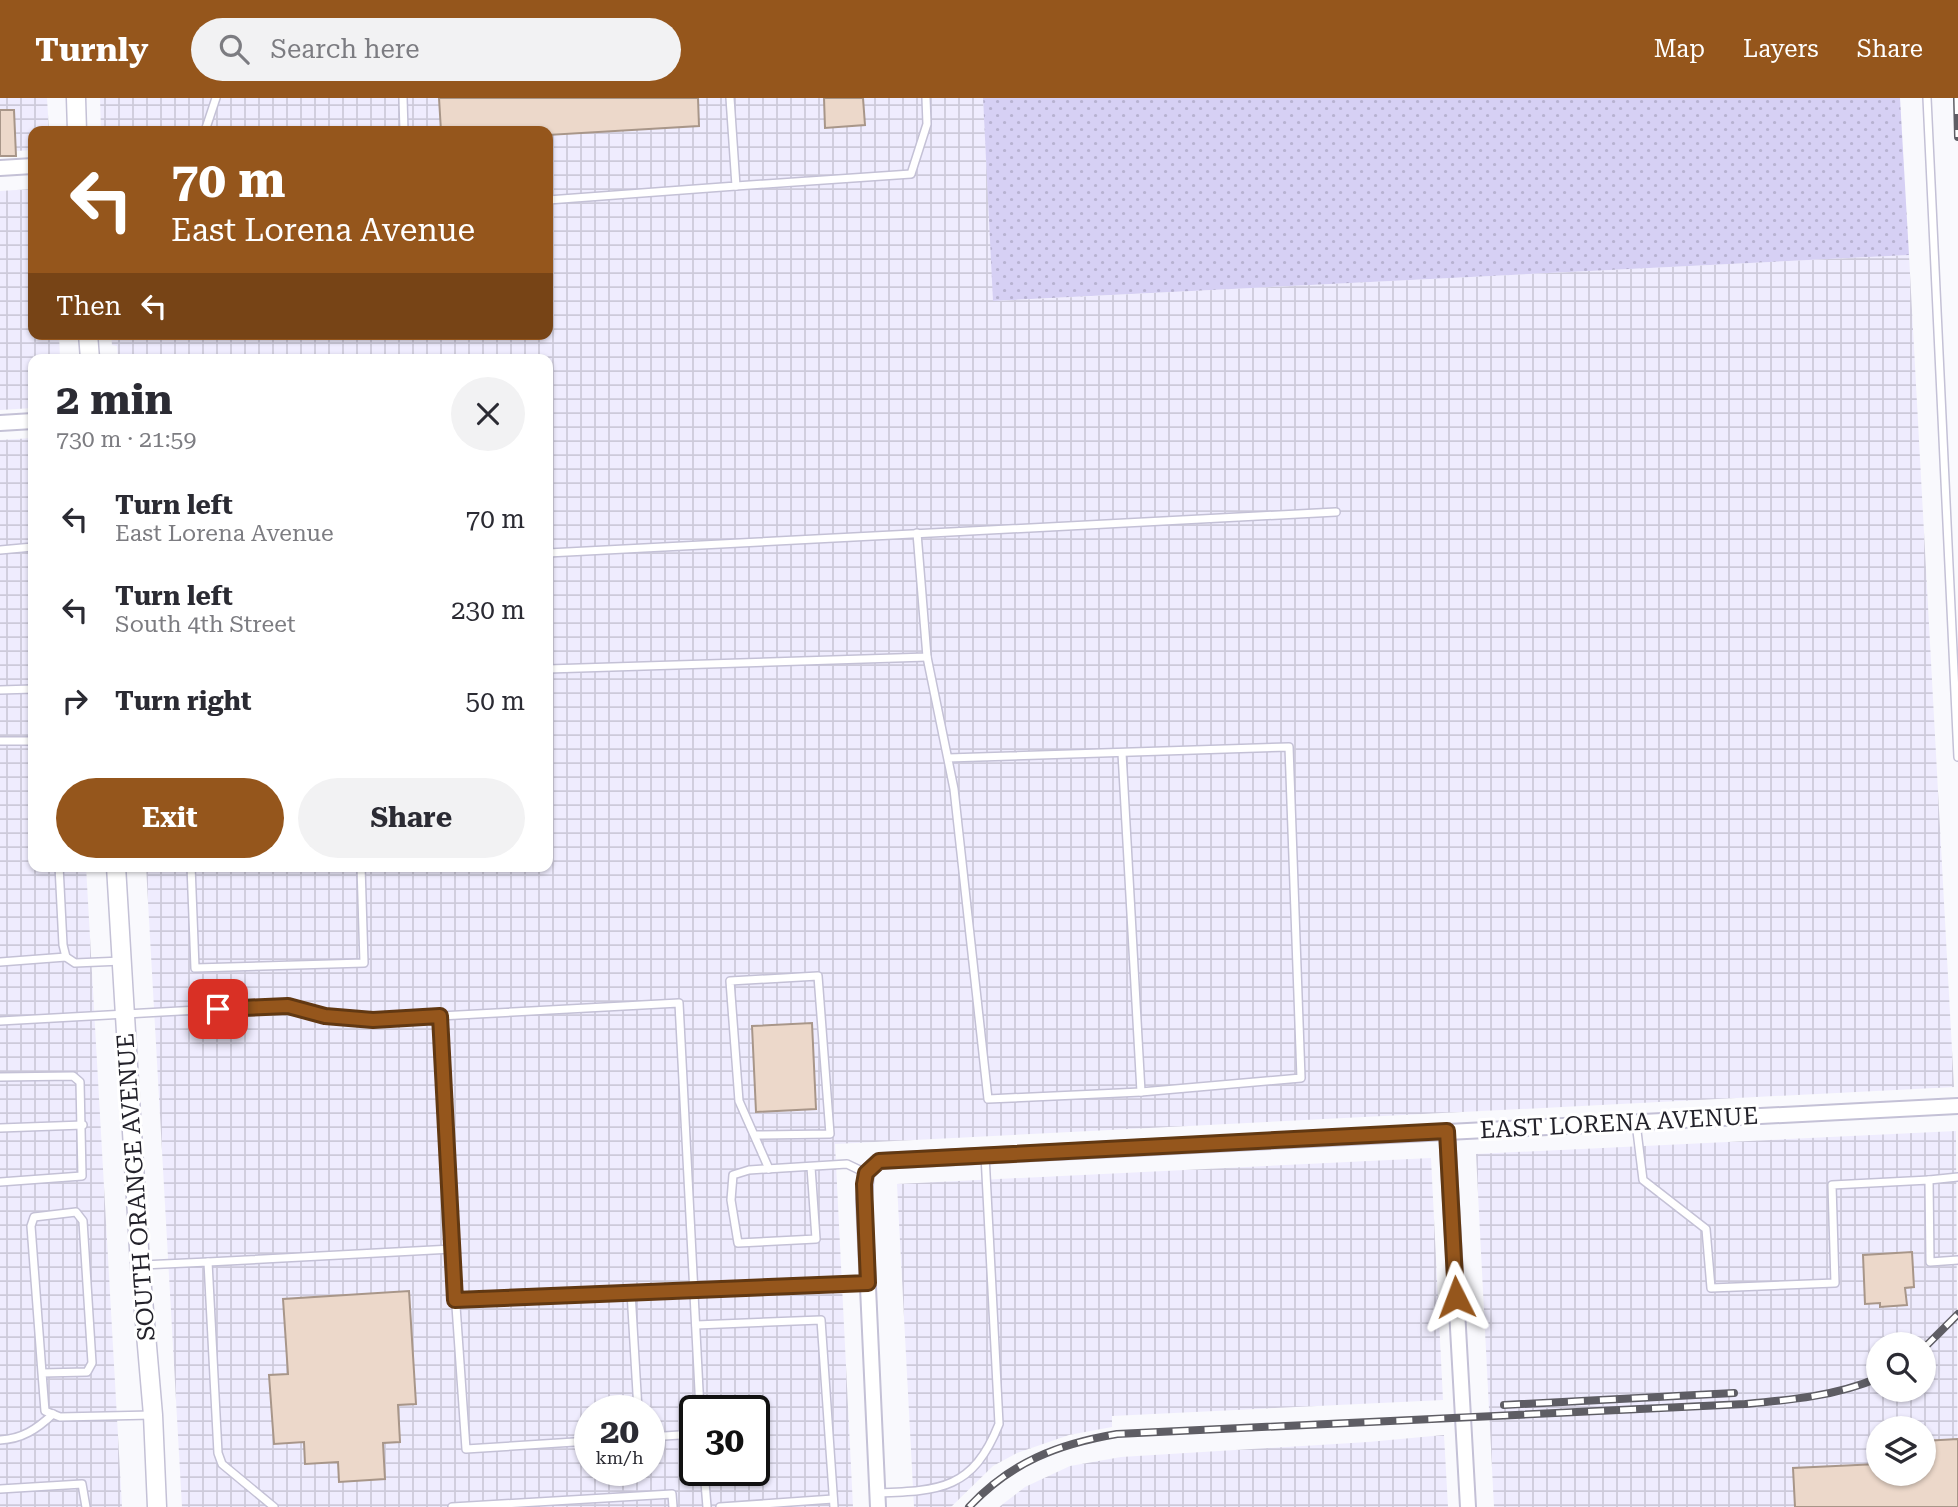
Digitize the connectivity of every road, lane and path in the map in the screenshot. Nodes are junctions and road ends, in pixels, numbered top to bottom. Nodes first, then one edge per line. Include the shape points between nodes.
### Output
1 (76, 98) edge
2 (216, 98) edge
3 (403, 98) edge
4 (730, 98) edge
5 (926, 98) edge
6 (1927, 98) edge
7 (77, 126) edge
8 (207, 126) edge
9 (404, 126) edge
10 (28, 166) edge
11 (0, 168) edge
12 (736, 186) junction
13 (553, 200) edge
14 (28, 421) edge
15 (0, 423) edge
16 (1336, 512) dead end
17 (917, 533) junction
18 (28, 547) edge
19 (0, 550) edge
20 (553, 553) edge
21 (927, 657) junction
22 (553, 669) edge
23 (28, 689) edge
24 (0, 690) edge
25 (0, 741) edge
26 (28, 741) edge
27 (1122, 752) junction
28 (1958, 757) edge
29 (948, 758) junction
30 (60, 872) edge
31 (116, 872) edge
32 (191, 872) edge
33 (361, 872) edge
34 (66, 957) junction
35 (122, 961) junction
36 (0, 962) edge
37 (125, 1014) junction
38 (440, 1016) junction
39 (0, 1020) edge
40 (0, 1077) edge
41 (1141, 1092) junction
42 (1958, 1106) edge
43 (1636, 1122) junction
44 (83, 1125) junction
45 (0, 1128) edge
46 (1447, 1131) junction
47 (755, 1135) junction
48 (985, 1155) junction
49 (811, 1167) junction
50 (769, 1169) junction
51 (866, 1173) junction
52 (1958, 1177) edge
53 (1929, 1180) junction
54 (0, 1182) edge
55 (452, 1249) junction
56 (1958, 1260) edge
57 (208, 1262) junction
58 (140, 1265) junction
59 (868, 1283) junction
60 (694, 1289) junction
61 (631, 1292) junction
62 (455, 1300) junction
63 (696, 1325) junction
64 (42, 1373) junction
65 (637, 1395) edge
66 (699, 1395) edge
67 (53, 1414) junction
68 (153, 1415) junction
69 (0, 1440) edge
70 (574, 1442) edge
71 (706, 1486) edge
72 (0, 1489) edge
73 (878, 1500) edge
74 (834, 1503) edge
75 (86, 1507) edge
76 (158, 1507) edge
77 (274, 1507) edge
78 (452, 1507) edge
79 (673, 1507) edge
80 (708, 1507) edge
81 (720, 1507) edge
82 (1468, 1507) edge

1 - 7 street
2 - 8 lane
3 - 9 lane
4 - 12 lane
5 - 12 lane via 927,124 911,174
6 - 28 lane
10 - 11 street
12 - 13 lane
14 - 15 street
16 - 17 lane
17 - 20 lane
17 - 21 lane
18 - 19 lane
21 - 22 lane
21 - 29 lane
23 - 24 lane
25 - 26 lane
27 - 29 lane
27 - 41 lane
27 - 41 lane via 1289,747 1301,1079
29 - 41 lane via 988,1099
30 - 34 lane
31 - 35 street, SOUTH ORANGE AVENUE
32 - 33 lane via 195,968 364,963
34 - 35 lane via 75,963
34 - 36 lane
35 - 37 street, SOUTH ORANGE AVENUE
37 - 38 lane via 288,1006 325,1016 373,1020
37 - 39 lane
37 - 58 street, SOUTH ORANGE AVENUE
38 - 55 lane
38 - 60 lane via 679,1003
40 - 44 lane via 73,1076 80,1082
42 - 43 street, EAST LORENA AVENUE
43 - 46 street, EAST LORENA AVENUE
43 - 53 lane via 1643,1180 1706,1229 1711,1288 1835,1283 1832,1185
44 - 45 lane
44 - 54 lane via 82,1176
46 - 48 street, EAST LORENA AVENUE
46 - 82 street
47 - 47 lane via 739,1101 730,982 818,976 830,1134
47 - 50 lane
48 - 51 street, EAST LORENA AVENUE via 879,1161
48 - 73 lane via 999,1424 990,1448 961,1480
49 - 50 lane
49 - 50 lane via 816,1239 738,1243 731,1200 733,1175
49 - 51 lane via 847,1164
51 - 59 street
52 - 53 lane
53 - 56 lane via 1930,1262
55 - 57 lane
55 - 62 lane
57 - 58 lane
57 - 77 lane via 218,1453 222,1464
58 - 68 street, SOUTH ORANGE AVENUE
59 - 60 lane
59 - 73 street
60 - 61 lane
60 - 63 lane
61 - 62 lane
61 - 65 lane
62 - 70 lane via 466,1449
63 - 66 lane
63 - 74 lane via 821,1320
64 - 64 lane via 31,1226 34,1217 76,1212 83,1221 92,1363 87,1372
64 - 67 lane via 45,1411
67 - 68 lane
67 - 69 lane via 36,1430
68 - 76 street, SOUTH ORANGE AVENUE
71 - 80 lane
72 - 75 lane via 82,1484
74 - 81 lane
78 - 79 lane via 673,1494

